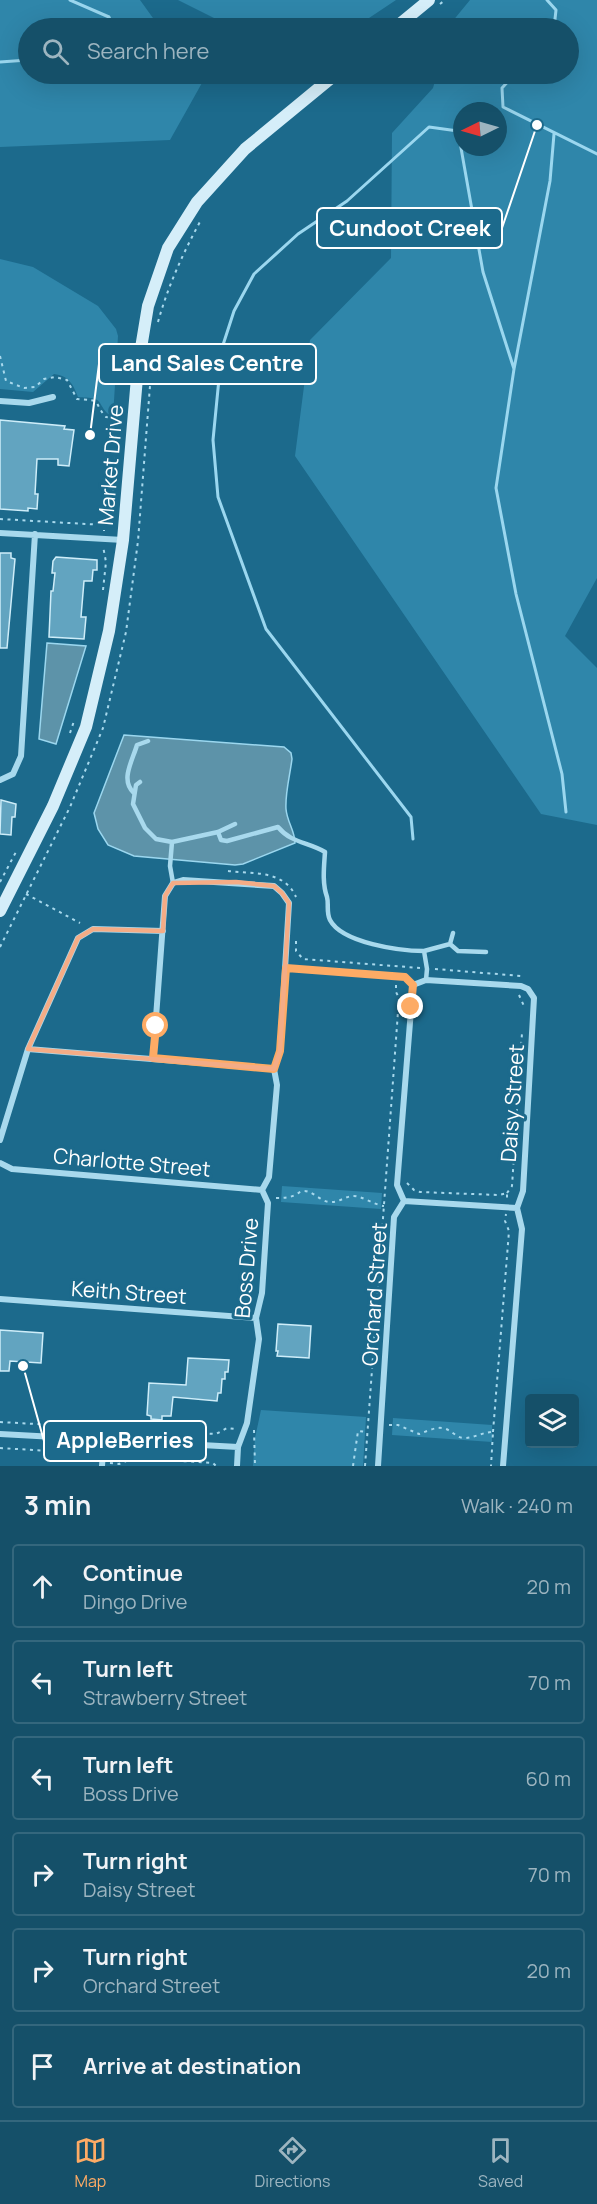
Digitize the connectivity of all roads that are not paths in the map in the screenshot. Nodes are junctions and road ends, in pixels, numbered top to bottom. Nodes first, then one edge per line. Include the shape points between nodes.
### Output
1 (429, 0) edge
2 (407, 18) edge
3 (324, 84) edge
4 (54, 397) dead end
5 (0, 401) edge
6 (0, 533) edge
7 (35, 534) junction
8 (123, 540) junction
9 (148, 741) dead end
10 (0, 780) edge
11 (140, 782) dead end
12 (134, 793) junction
13 (236, 824) dead end
14 (218, 832) junction
15 (172, 842) junction
16 (173, 883) junction
17 (0, 911) edge
18 (163, 931) junction
19 (453, 933) dead end
20 (450, 944) junction
21 (424, 951) junction
22 (486, 952) dead end
23 (286, 968) junction
24 (426, 980) junction
25 (413, 985) junction
26 (28, 1049) junction
27 (153, 1058) junction
28 (274, 1069) junction
29 (0, 1140) edge
30 (0, 1163) edge
31 (262, 1190) junction
32 (404, 1201) junction
33 (517, 1208) junction
34 (0, 1299) edge
35 (256, 1318) junction
36 (0, 1434) edge
37 (104, 1440) junction
38 (238, 1447) junction
39 (102, 1466) edge
40 (237, 1466) edge
41 (378, 1466) edge
42 (503, 1466) edge

1 - 2 street
3 - 8 street, Market Drive via 245,149 197,202 168,248 148,306 138,366
4 - 5 street via 29,403
6 - 7 street
7 - 8 street
7 - 10 street via 21,756 13,774
8 - 17 street, Market Drive via 109,631 86,727 53,806
9 - 12 lane via 137,745 126,779 127,787
11 - 12 lane
12 - 15 lane via 133,804 145,828 156,839
13 - 14 lane
14 - 15 lane
14 - 21 lane via 221,840 227,841 278,827 292,839 325,852 323,892 329,919 338,930 405,951
15 - 16 lane
16 - 18 street via 165,896
16 - 23 street, Boss Drive via 183,880 274,886 289,903
18 - 26 street via 93,929 78,938
18 - 27 street
19 - 20 lane
20 - 21 lane
20 - 22 lane via 458,951
21 - 24 lane
23 - 25 street via 405,977
23 - 28 street, Boss Drive via 280,1051
24 - 25 street
24 - 33 street, Daisy Street via 516,985 534,998 523,1191
25 - 32 street, Orchard Street via 398,1182
26 - 27 street
26 - 29 street
27 - 28 street
28 - 31 street, Boss Drive via 277,1085 269,1177
30 - 31 street, Charlotte Street via 12,1169
31 - 35 street, Boss Drive via 268,1203 262,1293
32 - 33 street
32 - 41 street, Orchard Street via 394,1217
33 - 42 street, Daisy Street via 522,1228
34 - 35 street, Keith Street
35 - 38 street, Boss Drive via 259,1339 245,1429
36 - 37 street
37 - 38 street
37 - 39 street
38 - 40 street, Boss Drive

